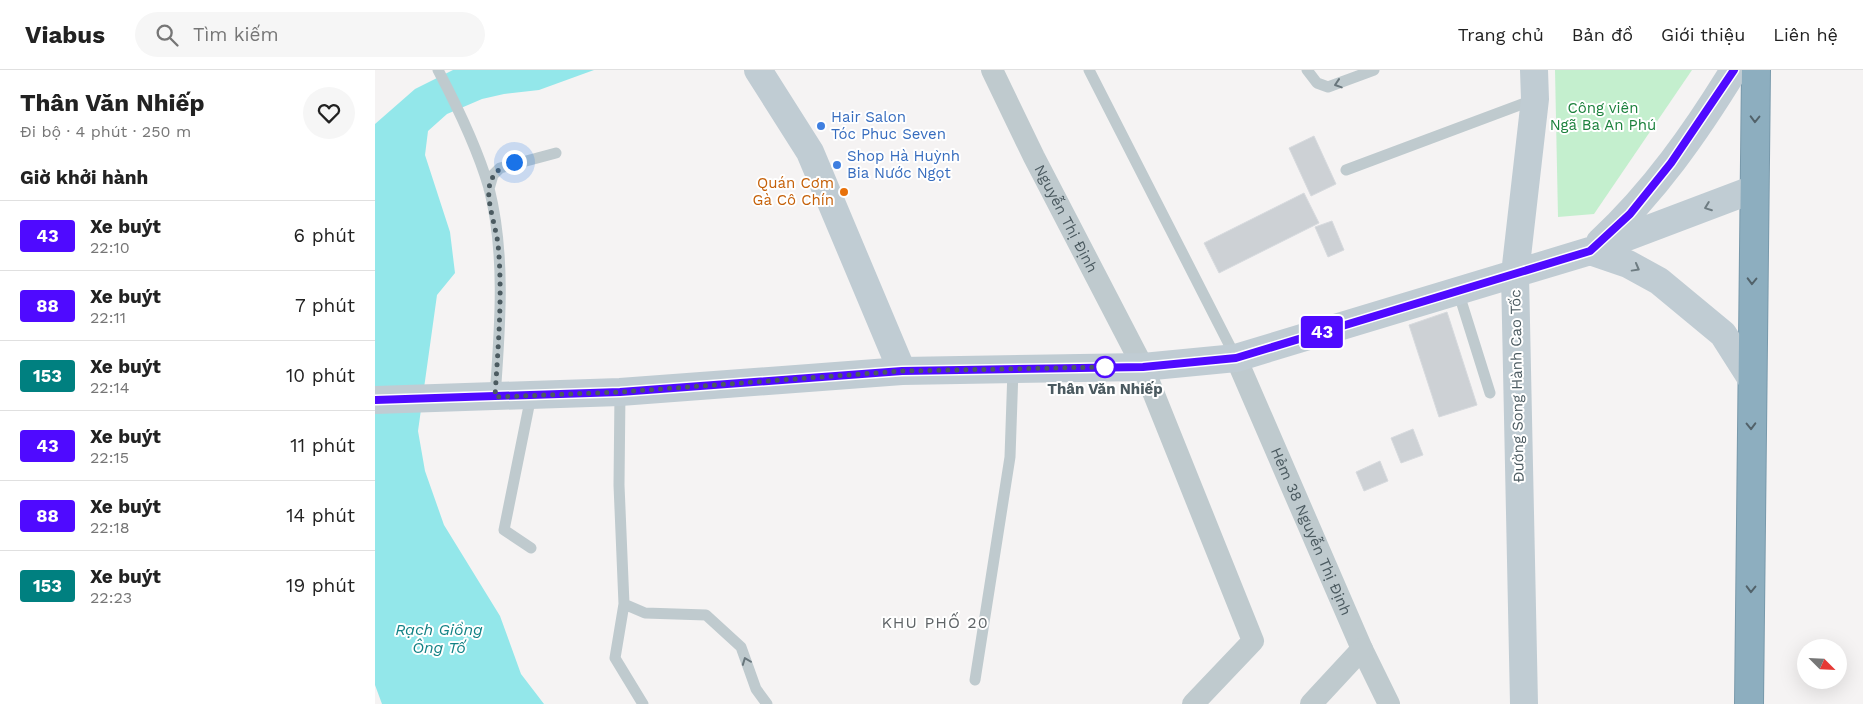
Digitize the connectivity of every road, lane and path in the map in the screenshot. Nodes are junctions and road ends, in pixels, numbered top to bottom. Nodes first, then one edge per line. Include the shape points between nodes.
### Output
1 (438, 70) edge
2 (758, 70) edge
3 (992, 70) edge
4 (1089, 70) edge
5 (1307, 70) edge
6 (1374, 70) edge
7 (1534, 70) edge
8 (1734, 70) edge
9 (1755, 70) edge
10 (1535, 99) junction
11 (557, 153) dead end
12 (1346, 170) dead end
13 (489, 189) junction
14 (1754, 189) junction
15 (1590, 251) junction
16 (1515, 274) junction
17 (1457, 291) junction
18 (1236, 358) junction
19 (1143, 367) junction
20 (1013, 368) junction
21 (902, 371) junction
22 (1751, 378) junction
23 (620, 392) junction
24 (1489, 394) dead end
25 (531, 396) junction
26 (495, 397) junction
27 (375, 400) edge
28 (531, 548) dead end
29 (623, 604) junction
30 (1362, 649) junction
31 (975, 680) dead end
32 (643, 704) edge
33 (767, 704) edge
34 (1193, 704) edge
35 (1311, 704) edge
36 (1389, 704) edge
37 (1524, 704) edge
38 (1749, 704) edge

1 - 13 lane via 466,125
2 - 21 main road via 810,152
3 - 19 street, Nguyễn Thị Định
4 - 18 lane
6 -> 5 lane via 1328,87 1317,83
7 - 10 main road, Đường Song Hành Cao Tốc
8 - 15 main road via 1681,151 1630,214
9 -> 14 highway
10 - 12 lane
10 - 16 main road, Đường Song Hành Cao Tốc
11 - 13 lane via 500,168 493,175
13 - 26 lane via 498,245 500,318
14 -> 15 main road
14 -> 22 highway
15 - 16 main road
15 -> 22 main road via 1628,264 1659,282 1723,334
16 - 17 main road
16 - 37 main road, Đường Song Hành Cao Tốc
17 - 18 main road
17 - 24 lane
18 - 19 main road
18 - 30 street, Hẻm 38 Nguyễn Thị Định
19 - 20 main road
19 - 34 street, Nguyễn Thị Định via 1253,641
20 - 21 main road
20 - 31 lane via 1010,457
21 - 23 main road
22 -> 38 highway
23 - 25 main road
23 - 29 lane
25 - 26 main road
25 - 28 lane via 504,530
26 - 27 main road
29 - 32 lane via 615,658
33 -> 29 lane via 757,689 741,647 706,614 645,614
30 - 35 street
30 - 36 street, Hẻm 38 Nguyễn Thị Định

